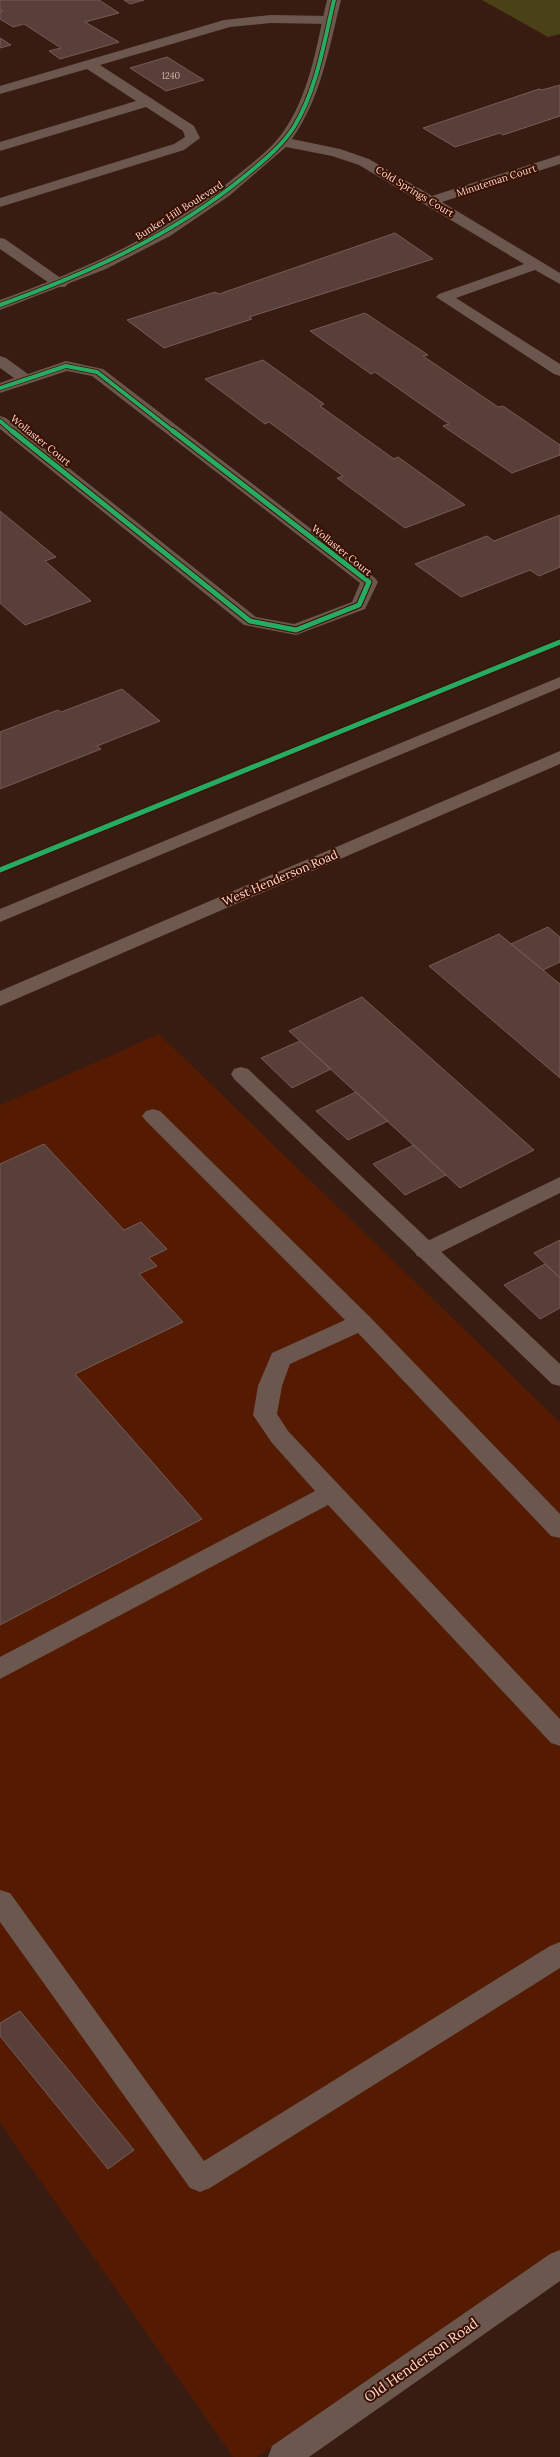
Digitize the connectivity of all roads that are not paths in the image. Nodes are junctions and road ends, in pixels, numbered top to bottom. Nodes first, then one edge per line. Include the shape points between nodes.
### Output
1 (334, 0) edge
2 (328, 20) junction
3 (89, 64) junction
4 (0, 90) edge
5 (147, 102) junction
6 (284, 142) junction
7 (0, 147) edge
8 (560, 159) edge
9 (432, 201) junction
10 (0, 203) edge
11 (0, 242) edge
12 (536, 265) junction
13 (560, 279) edge
14 (60, 284) junction
15 (0, 305) edge
16 (0, 361) edge
17 (560, 371) edge
18 (25, 379) junction
19 (0, 388) edge
20 (0, 421) edge
21 (560, 682) edge
22 (560, 757) edge
23 (0, 916) edge
24 (0, 999) edge
25 (241, 1074) dead end
26 (153, 1116) dead end
27 (560, 1184) edge
28 (424, 1252) junction
29 (361, 1322) junction
30 (560, 1378) edge
31 (331, 1493) junction
32 (560, 1529) edge
33 (0, 1669) edge
34 (560, 1736) edge
35 (0, 1901) edge
36 (560, 1954) edge
37 (560, 2264) edge
38 (297, 2453) edge

1 - 2 street, Bunker Hill Boulevard
2 - 3 street via 271,19 235,22
2 - 6 street, Bunker Hill Boulevard via 310,92
3 - 4 street
3 - 5 street
5 - 7 street
5 - 10 street via 190,129 193,138 179,147
6 - 9 street, Cold Springs Court via 334,152 364,162
6 - 14 street, Bunker Hill Boulevard via 226,194 120,257
8 - 9 street, Minuteman Court
9 - 12 street, Cold Springs Court
11 - 14 street
12 - 13 street, Cold Springs Court
12 - 17 street via 444,297
14 - 15 street, Bunker Hill Boulevard
16 - 18 street
18 - 19 street, Wollaster Court
18 - 20 street, Wollaster Court via 66,366 97,372 369,582 359,605 296,630 250,621
21 - 23 main road
22 - 24 main road, West Henderson Road
25 - 28 street
26 - 29 street
27 - 28 street
28 - 30 street
29 - 31 street via 280,1359 270,1386 265,1415 280,1437
29 - 32 street
31 - 33 street
31 - 34 street
35 - 36 street via 200,2179
37 - 38 street, Old Henderson Road

